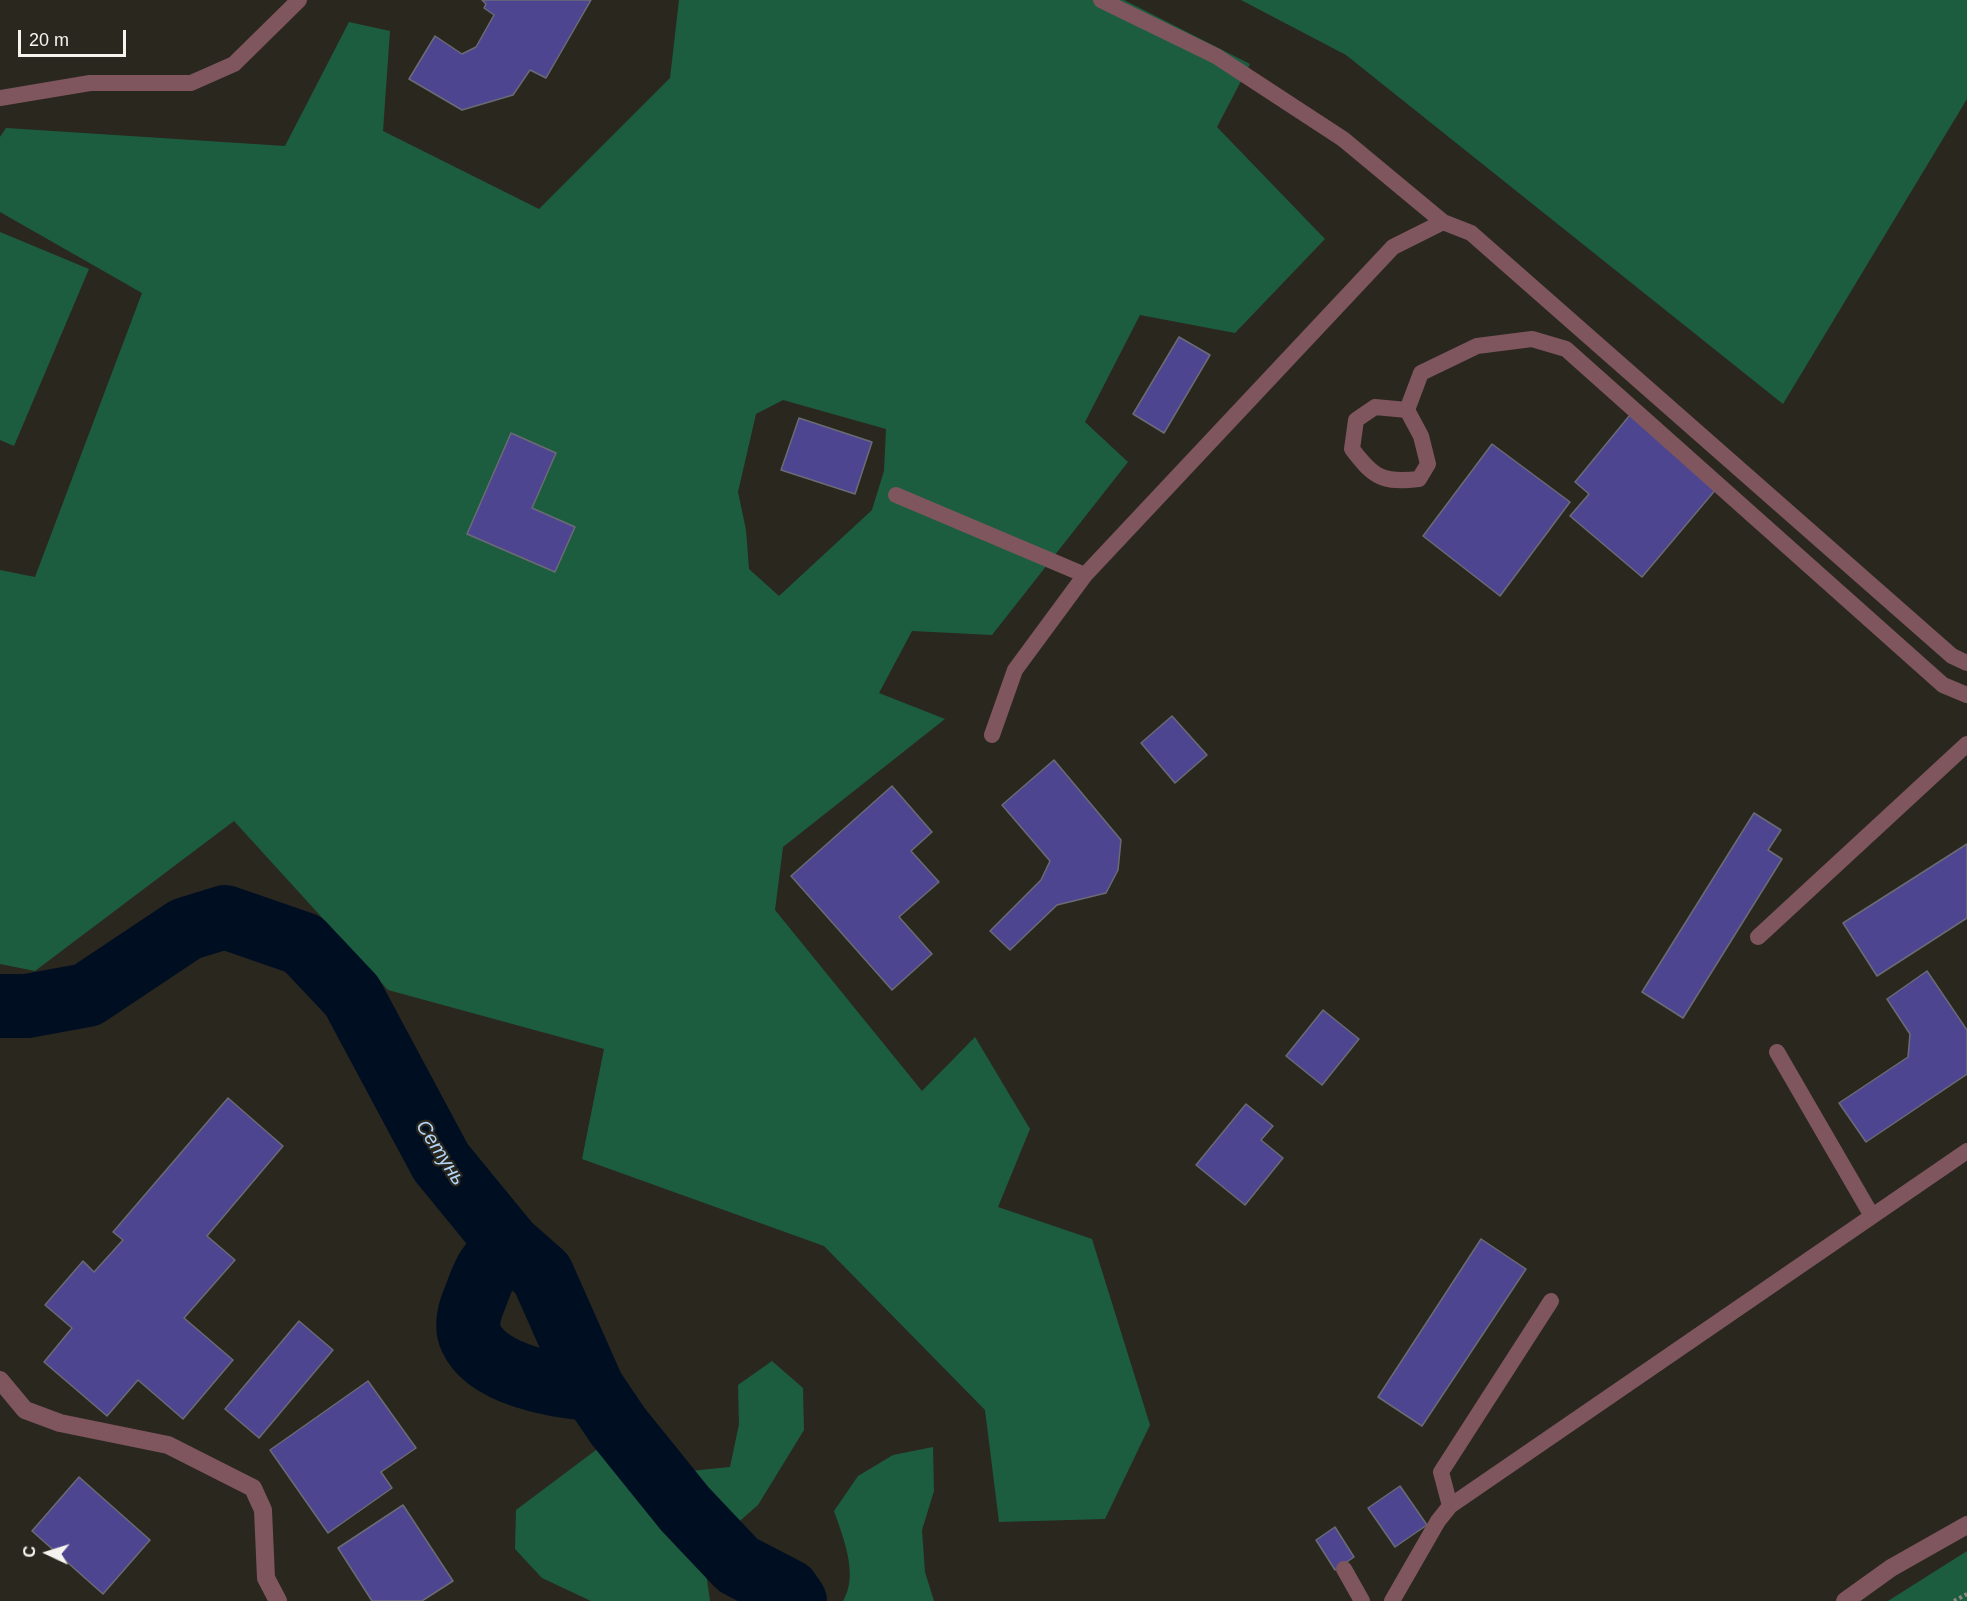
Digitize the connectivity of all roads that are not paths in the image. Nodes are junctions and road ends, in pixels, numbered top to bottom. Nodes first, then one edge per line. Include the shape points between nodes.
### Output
1 (299, 0) edge
2 (1101, 0) edge
3 (0, 98) edge
4 (1443, 222) junction
5 (1407, 410) junction
6 (896, 495) dead end
7 (1085, 575) junction
8 (1967, 663) edge
9 (1967, 695) edge
10 (992, 735) dead end
11 (1967, 744) edge
12 (1758, 937) dead end
13 (1777, 1052) dead end
14 (1967, 1151) edge
15 (1872, 1216) junction
16 (1551, 1301) dead end
17 (0, 1380) edge
18 (1450, 1506) junction
19 (1967, 1526) edge
20 (1344, 1569) dead end
21 (278, 1601) edge
22 (1362, 1601) edge
23 (1392, 1601) edge
24 (1845, 1601) edge

1 - 3 lane via 234,64 191,83 90,83
2 - 4 lane via 1216,56 1343,139
4 - 7 lane via 1393,246
4 - 8 lane via 1471,232 1952,656
5 - 5 lane via 1421,436 1428,464 1419,479 1393,482 1368,470 1352,449 1356,420 1375,407
5 - 9 lane via 1421,373 1477,346 1532,339 1566,350 1943,685
6 - 7 lane
7 - 10 lane via 1015,670
11 - 12 lane
13 - 15 lane
14 - 15 lane
15 - 18 lane
16 - 18 lane via 1441,1472
17 - 21 street via 25,1410 60,1423 168,1444 253,1488 263,1510 266,1578
18 - 23 lane
19 - 24 street via 1891,1568
20 - 22 lane

